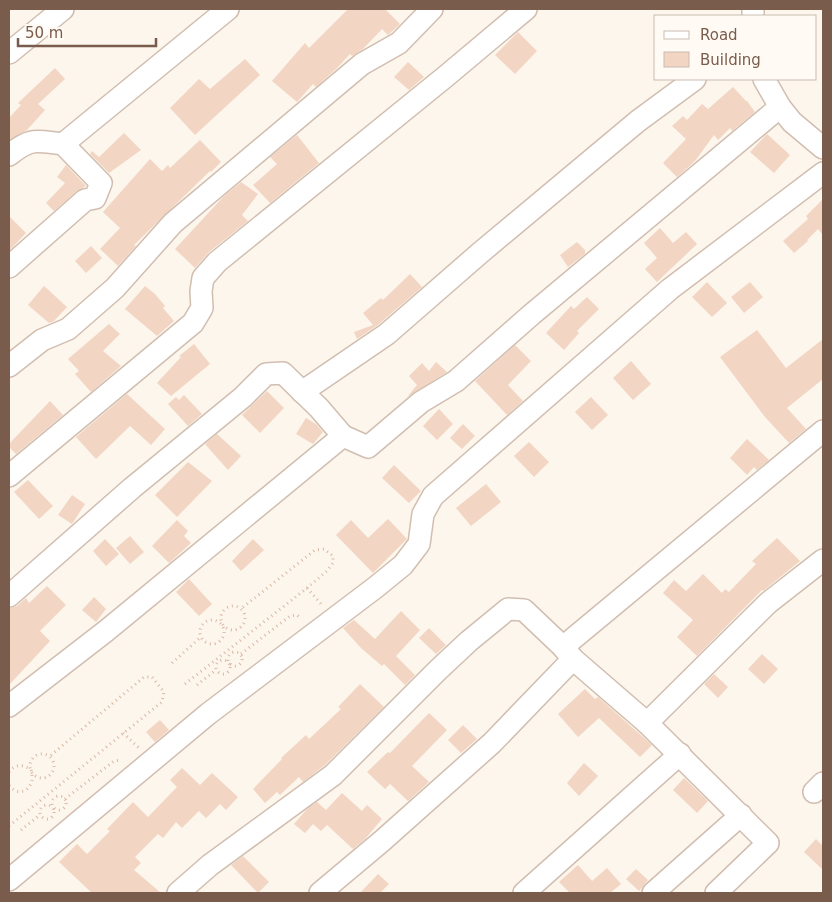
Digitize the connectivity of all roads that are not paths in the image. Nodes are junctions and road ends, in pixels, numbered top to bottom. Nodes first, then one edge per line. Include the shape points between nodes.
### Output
1 (63, 9) edge
2 (228, 9) edge
3 (432, 9) edge
4 (526, 9) edge
5 (9, 53) edge
6 (694, 80) edge
7 (765, 80) edge
8 (780, 107) junction
9 (63, 144) junction
10 (823, 148) edge
11 (9, 155) edge
12 (823, 173) edge
13 (9, 267) edge
14 (9, 366) edge
15 (302, 392) junction
16 (823, 431) edge
17 (343, 436) junction
18 (9, 476) edge
19 (823, 560) edge
20 (9, 596) edge
21 (568, 653) junction
22 (9, 706) edge
23 (647, 723) junction
24 (680, 754) junction
25 (740, 815) junction
26 (9, 880) edge
27 (178, 893) edge
28 (320, 893) edge
29 (524, 893) edge
30 (653, 893) edge
31 (716, 893) edge

1 - 5 street
2 - 9 street
3 - 14 street via 399,42 362,64 172,223 115,288 68,329 42,340
4 - 18 street via 218,262 203,278 200,291 202,308 193,322
6 - 15 street via 638,121 387,334
7 - 8 street
8 - 10 street via 792,122
8 - 17 street via 456,381 421,402 368,446
9 - 11 street via 30,141
9 - 13 street via 101,182 95,198 85,200
12 - 26 street via 670,289 433,496 423,514 419,544 403,565 208,714
15 - 17 street
15 - 20 street via 283,373 266,374
16 - 21 street
17 - 22 street via 106,631
19 - 23 street via 768,603
21 - 23 street
21 - 27 street via 524,610 508,609 439,669 333,775 210,865
21 - 28 street via 492,743
23 - 24 street
24 - 25 street
24 - 29 street
25 - 30 street
25 - 31 street via 768,843

